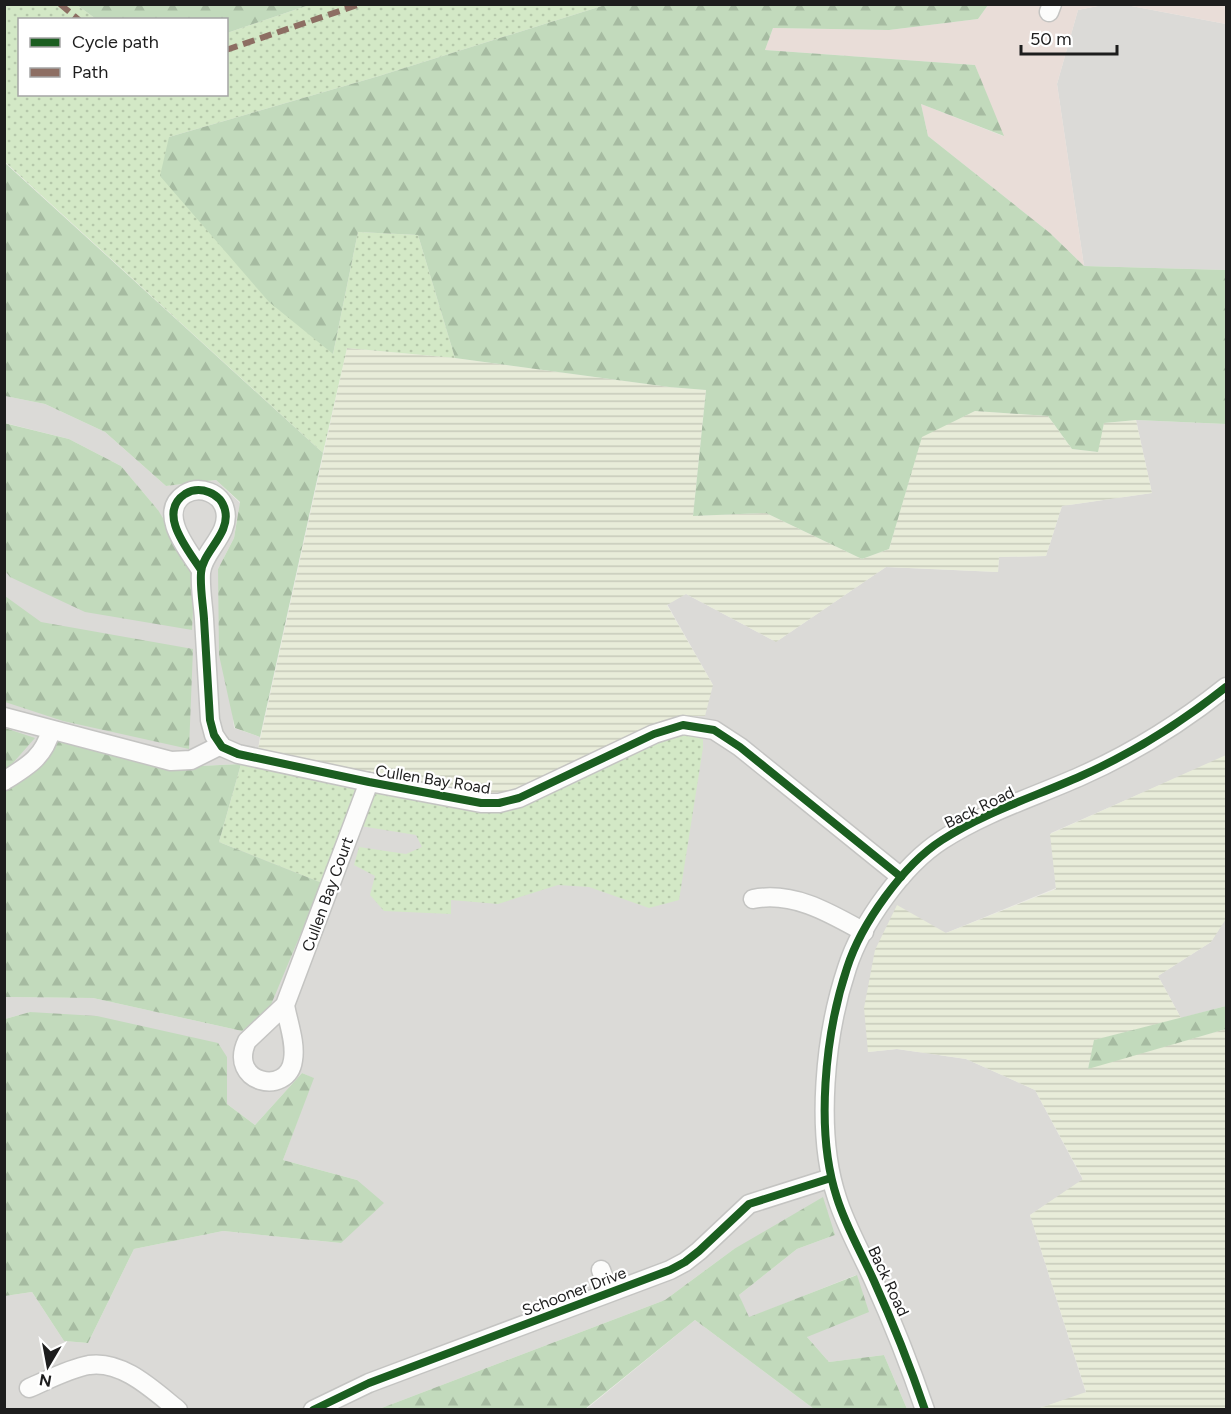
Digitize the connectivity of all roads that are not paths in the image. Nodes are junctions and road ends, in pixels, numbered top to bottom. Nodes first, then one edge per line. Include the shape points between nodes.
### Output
1 (201, 570) dead end
2 (1227, 687) edge
3 (4, 717) edge
4 (51, 730) junction
5 (221, 745) junction
6 (4, 781) edge
7 (369, 782) junction
8 (901, 877) junction
9 (753, 899) dead end
10 (864, 932) junction
11 (285, 1005) dead end
12 (831, 1178) junction
13 (601, 1270) dead end
14 (609, 1292) junction
15 (28, 1388) dead end
16 (178, 1410) edge
17 (313, 1410) edge
18 (925, 1410) edge

1 - 5 street via 210,720
2 - 8 street, Back Road via 1173,726 1106,765 941,840
3 - 4 street
4 - 5 street via 171,761 191,760
4 - 6 street via 40,754
5 - 7 street, Cullen Bay Road via 238,754
7 - 8 street, Cullen Bay Road via 499,803 519,798 654,734 683,725 714,730
7 - 11 street, Cullen Bay Court
8 - 10 street, Back Road
9 - 10 street via 791,900 835,916
10 - 12 street, Back Road via 847,967 828,1058 825,1117
12 - 14 street, Schooner Drive via 749,1204 685,1262
12 - 18 street, Back Road via 846,1221 896,1330
13 - 14 street, Schooner Drive
14 - 17 street, Schooner Drive via 369,1383
15 - 16 street via 77,1368 105,1366 134,1376

